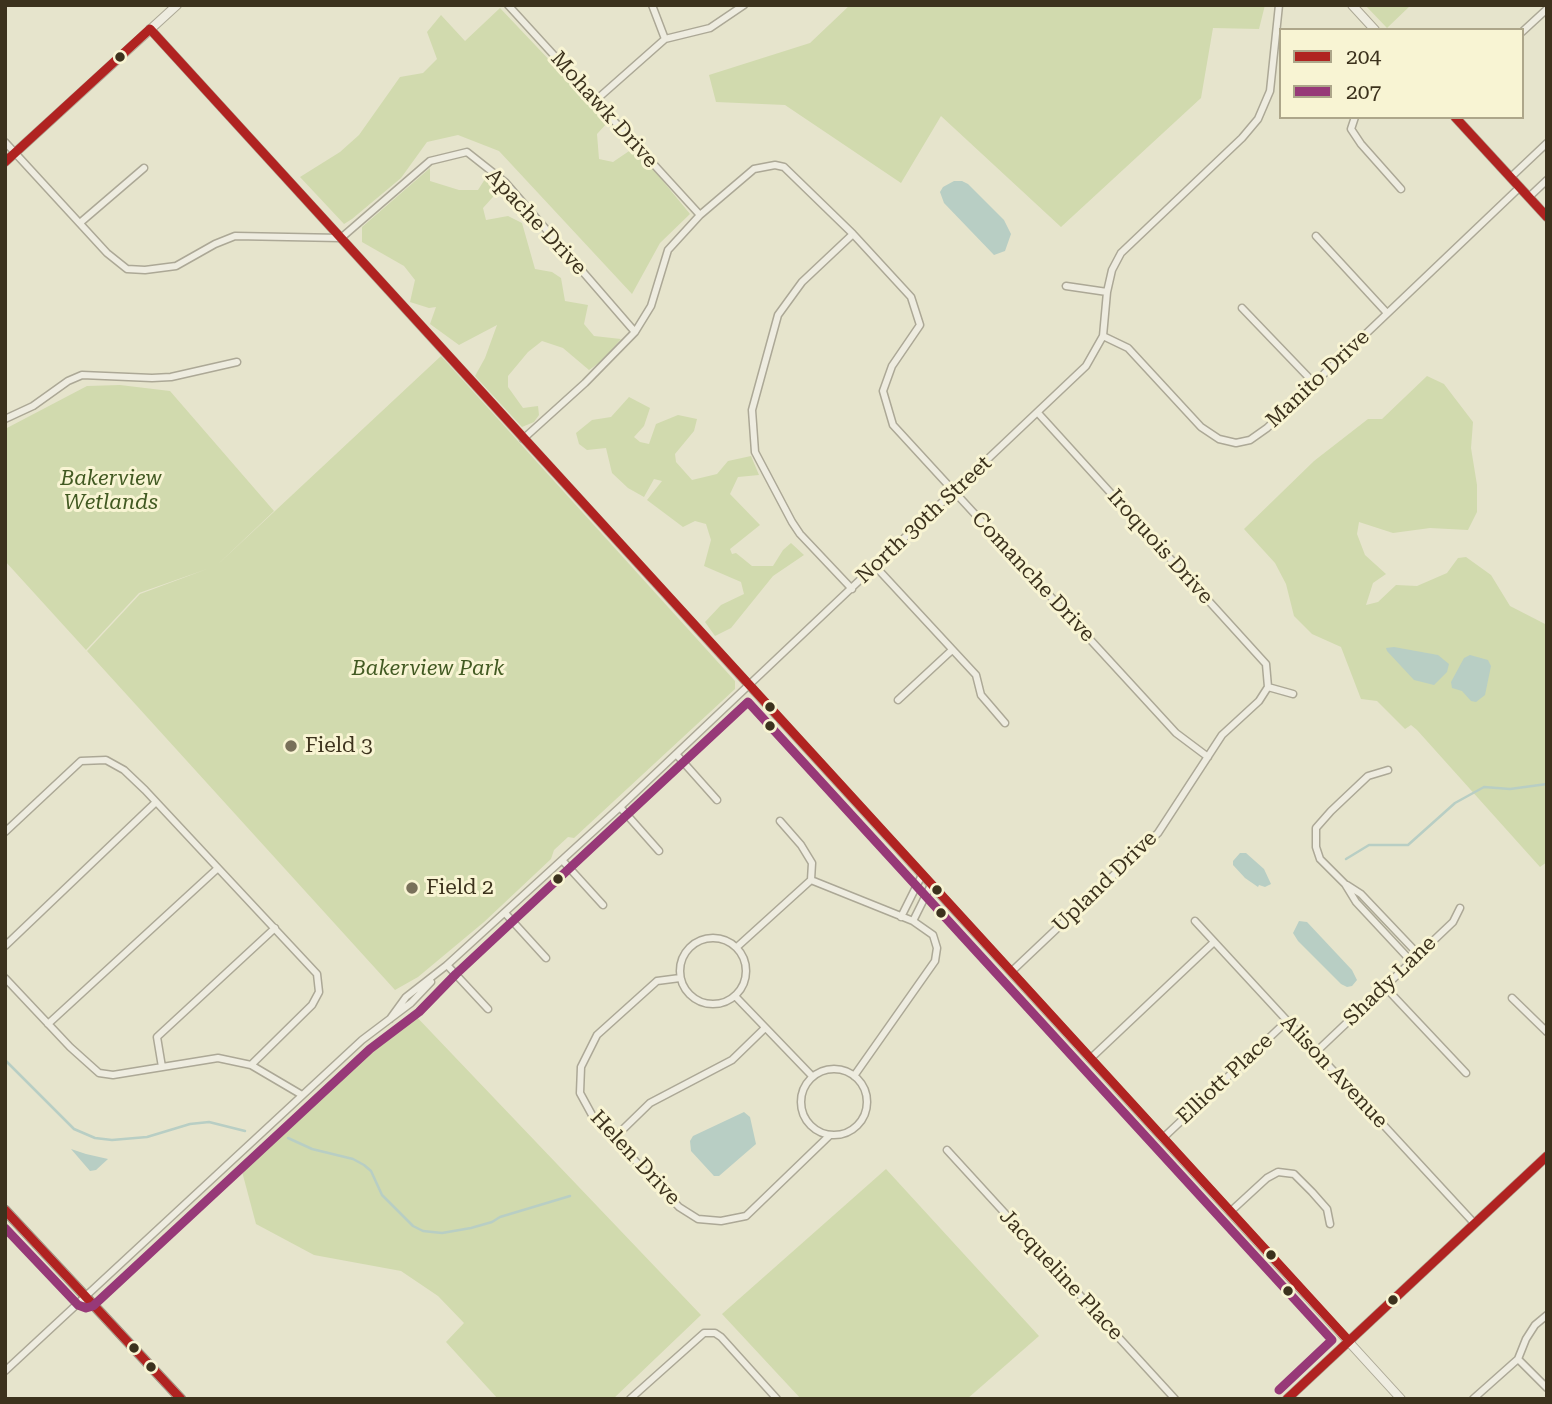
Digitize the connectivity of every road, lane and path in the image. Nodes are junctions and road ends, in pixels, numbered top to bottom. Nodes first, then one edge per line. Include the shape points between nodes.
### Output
1 (177, 5) edge
2 (508, 5) edge
3 (652, 5) edge
4 (744, 5) edge
5 (1279, 5) edge
6 (1352, 5) edge
7 (1547, 9) edge
8 (1373, 28) edge
9 (150, 29) junction
10 (1524, 30) edge
11 (665, 40) junction
12 (1278, 55) edge
13 (596, 100) junction
14 (1354, 119) edge
15 (1457, 119) edge
16 (5, 142) edge
17 (1547, 143) edge
18 (16, 153) junction
19 (5, 162) edge
20 (144, 168) dead end
21 (1511, 177) junction
22 (1547, 180) edge
23 (1520, 187) junction
24 (1401, 189) dead end
25 (1529, 197) junction
26 (700, 215) junction
27 (1547, 217) edge
28 (81, 222) junction
29 (853, 234) junction
30 (1316, 236) dead end
31 (341, 238) junction
32 (1066, 286) dead end
33 (1107, 292) junction
34 (1242, 308) dead end
35 (1387, 313) junction
36 (635, 332) junction
37 (1104, 336) junction
38 (237, 362) dead end
39 (1314, 383) junction
40 (1038, 413) junction
41 (5, 419) edge
42 (523, 439) junction
43 (954, 491) junction
44 (875, 566) junction
45 (852, 589) junction
46 (952, 650) junction
47 (749, 685) junction
48 (1268, 688) junction
49 (1293, 694) dead end
50 (898, 700) dead end
51 (1005, 723) dead end
52 (676, 754) junction
53 (1208, 757) junction
54 (1388, 770) dead end
55 (717, 800) dead end
56 (156, 802) junction
57 (620, 807) junction
58 (780, 821) dead end
59 (5, 832) edge
60 (659, 850) dead end
61 (562, 860) junction
62 (218, 868) junction
63 (922, 875) junction
64 (811, 880) junction
65 (1345, 884) junction
66 (930, 885) junction
67 (603, 905) dead end
68 (1460, 908) dead end
69 (505, 913) junction
70 (901, 917) junction
71 (1195, 921) dead end
72 (913, 922) junction
73 (275, 928) junction
74 (1214, 942) junction
75 (5, 946) edge
76 (737, 947) junction
77 (1418, 954) junction
78 (545, 958) dead end
79 (1412, 961) junction
80 (447, 965) junction
81 (1011, 972) junction
82 (5, 978) edge
83 (680, 978) junction
84 (1384, 986) junction
85 (735, 996) junction
86 (1512, 998) dead end
87 (488, 1009) dead end
88 (1287, 1021) junction
89 (48, 1024) junction
90 (765, 1028) junction
91 (1547, 1032) edge
92 (1316, 1052) junction
93 (1090, 1059) junction
94 (251, 1065) junction
95 (162, 1067) junction
96 (1466, 1073) dead end
97 (812, 1076) junction
98 (854, 1076) junction
99 (302, 1094) junction
100 (830, 1135) junction
101 (614, 1138) junction
102 (1163, 1138) junction
103 (947, 1150) dead end
104 (1547, 1156) edge
105 (5, 1210) edge
106 (1230, 1212) junction
107 (1474, 1223) junction
108 (1330, 1224) dead end
109 (86, 1296) junction
110 (1547, 1315) edge
111 (1349, 1341) junction
112 (1518, 1359) junction
113 (5, 1371) edge
114 (1547, 1388) edge
115 (181, 1399) edge
116 (630, 1399) edge
117 (777, 1399) edge
118 (1175, 1399) edge
119 (1287, 1399) edge
120 (1401, 1399) edge
121 (1473, 1399) edge

1 - 9 street
2 - 13 street, Mohawk Drive
3 - 11 street
4 - 11 street via 710,28
5 - 12 street, North 30th Street
6 - 8 street
7 - 10 street
9 - 18 street
9 - 31 street
11 - 13 street
12 - 33 street, North 30th Street via 1258,119 1121,253
13 - 26 street, Mohawk Drive
14 - 24 street via 1351,129 1361,144
15 - 21 street
16 - 18 street
17 - 21 street
18 - 19 street
18 - 28 street
20 - 28 street
21 - 23 street
22 - 25 street
23 - 25 street
23 - 35 street, Manito Drive
25 - 27 street
26 - 29 street, Comanche Drive via 754,169 775,165 796,176
26 - 36 street, Comanche Drive via 668,250 651,306
28 - 31 street via 127,269 145,271 176,266 235,236
29 - 43 street, Comanche Drive via 911,297 920,325 892,366 883,391 893,425
29 - 45 street via 802,282 778,315 752,410 755,452 792,522
30 - 35 street
31 - 36 street, Apache Drive via 430,161 467,152 505,182
31 - 42 street
32 - 33 street
33 - 37 street, North 30th Street
34 - 39 street
35 - 39 street, Manito Drive
36 - 42 street, Comanche Drive
37 - 39 street, Manito Drive via 1128,348 1200,427 1236,443 1267,428
37 - 40 street, North 30th Street via 1086,366
38 - 41 street via 171,377 82,375
40 - 43 street, North 30th Street
40 - 48 street, Iroquois Drive via 1266,664
42 - 47 street
43 - 44 street, North 30th Street
43 - 53 street, Comanche Drive via 1176,733
44 - 45 street, North 30th Street
44 - 46 street
45 - 47 street, North 30th Street
46 - 50 street
46 - 51 street via 976,676 981,695
47 - 52 street, North 30th Street
47 - 63 street
48 - 49 street
48 - 53 street, Upland Drive via 1222,735
52 - 55 street
52 - 57 street, North 30th Street
53 - 81 street, Upland Drive via 1158,833
54 - 65 street via 1368,776 1316,828 1320,859
56 - 59 street via 106,760 81,761
56 - 62 street
56 - 75 street
57 - 60 street
57 - 61 street, North 30th Street
58 - 64 street via 811,863
61 - 67 street
61 - 69 street, North 30th Street
62 - 73 street
62 - 89 street
63 - 66 street
63 - 70 street
64 - 70 street
64 - 76 street
65 - 77 street via 1361,894
65 - 79 street via 1356,902
66 - 72 street
66 - 81 street
68 - 77 street, Shady Lane via 1453,922
69 - 78 street
69 - 80 street, North 30th Street
70 - 72 street
71 - 74 street, Alison Avenue
72 - 98 street via 933,935 935,961
73 - 94 street via 317,974 319,992 312,1005
73 - 95 street via 157,1037
74 - 88 street, Alison Avenue
74 - 93 street
76 - 83 street via 718,937 697,941 682,957
76 - 85 street via 747,972
77 - 79 street, Shady Lane
79 - 84 street, Shady Lane
80 - 87 street
80 - 99 street, North 30th Street via 411,1003
81 - 93 street
82 - 89 street
83 - 85 street via 692,997 703,1003 725,1002
83 - 101 street, Helen Drive via 657,981 597,1035 581,1067 580,1093 592,1115
84 - 92 street, Shady Lane
84 - 96 street
85 - 90 street
86 - 91 street
88 - 92 street, Alison Avenue
88 - 102 street, Elliott Place
89 - 95 street via 99,1073
90 - 97 street
90 - 101 street via 732,1059 650,1103
92 - 107 street, Alison Avenue
93 - 102 street
94 - 95 street via 218,1058
94 - 99 street
97 - 98 street via 825,1069 841,1069
97 - 100 street via 800,1099 802,1112 818,1132
98 - 100 street via 867,1100 865,1115 845,1134
99 - 109 street, North 30th Street
100 - 101 street, Helen Drive via 746,1216 721,1221 698,1219 678,1207
102 - 106 street
103 - 118 street, Jacqueline Place
104 - 107 street
105 - 109 main road
106 - 108 street via 1278,1172 1294,1174 1312,1192 1327,1209
106 - 111 street
107 - 111 street
109 - 113 street, North 30th Street
109 - 115 main road
110 - 112 street via 1535,1325
111 - 119 street
111 - 120 street
112 - 114 street
112 - 121 street
116 - 117 street via 704,1333 721,1337

